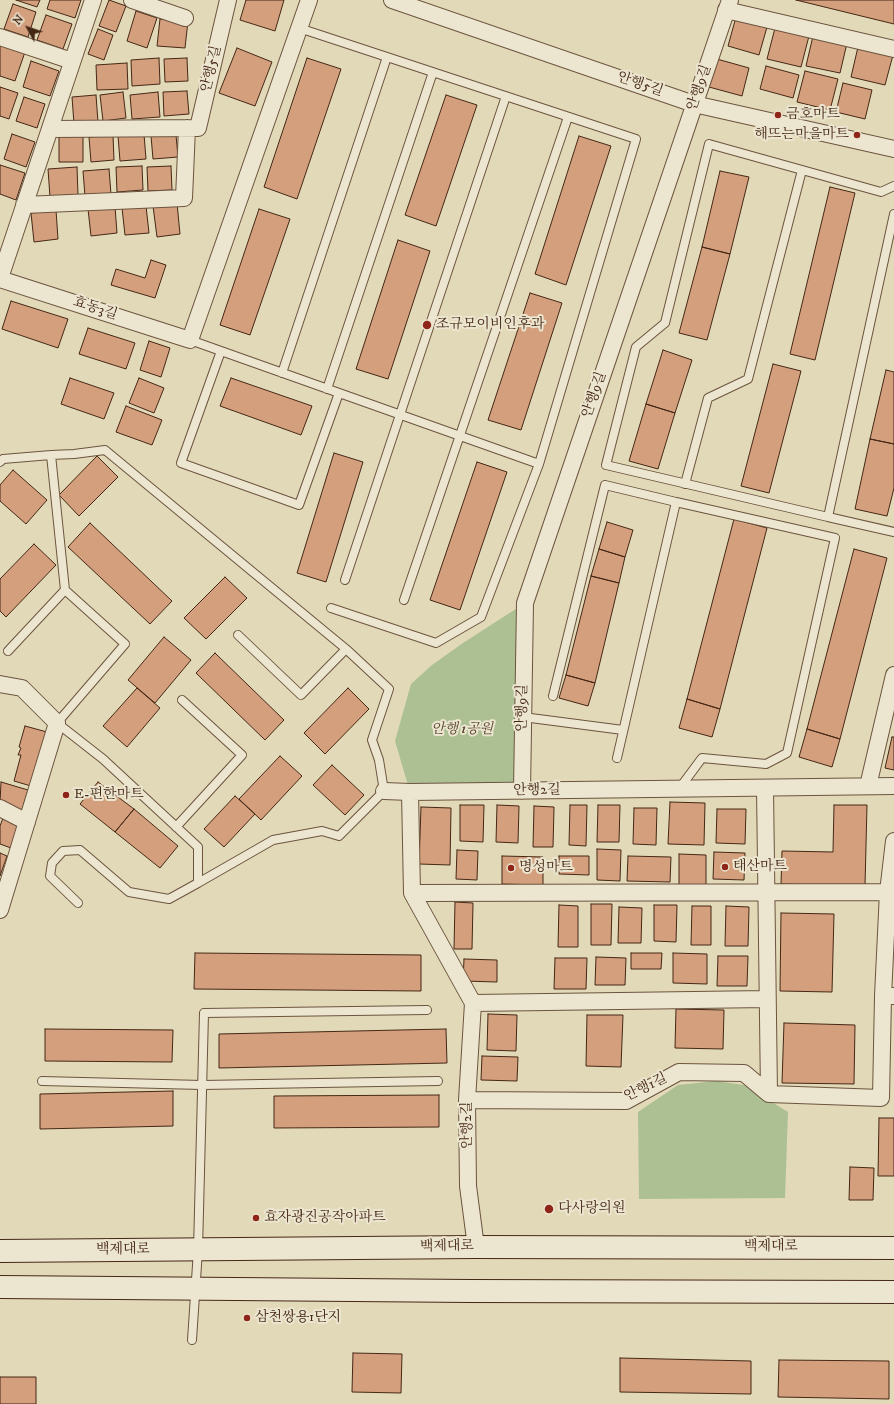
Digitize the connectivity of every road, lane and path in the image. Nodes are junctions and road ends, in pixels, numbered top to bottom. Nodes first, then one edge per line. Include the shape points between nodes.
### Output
1 (93, 0) edge
2 (132, 0) edge
3 (228, 0) edge
4 (308, 0) edge
5 (392, 0) edge
6 (728, 5) edge
7 (185, 18) dead end
8 (299, 28) junction
9 (0, 37) edge
10 (894, 49) edge
11 (387, 57) junction
12 (72, 61) junction
13 (433, 72) junction
14 (506, 96) junction
15 (694, 104) junction
16 (568, 117) junction
17 (187, 128) junction
18 (50, 129) junction
19 (894, 149) edge
20 (802, 170) junction
21 (894, 186) edge
22 (24, 205) junction
23 (894, 214) edge
24 (0, 278) edge
25 (190, 340) junction
26 (221, 351) junction
27 (282, 373) junction
28 (327, 389) junction
29 (339, 393) junction
30 (400, 415) junction
31 (460, 436) junction
32 (51, 455) junction
33 (0, 462) edge
34 (539, 464) junction
35 (685, 484) junction
36 (676, 502) junction
37 (828, 518) junction
38 (894, 532) edge
39 (345, 580) dead end
40 (65, 590) junction
41 (404, 600) dead end
42 (331, 608) dead end
43 (238, 635) dead end
44 (346, 649) junction
45 (8, 651) dead end
46 (894, 675) edge
47 (0, 684) edge
48 (553, 696) dead end
49 (182, 700) dead end
50 (523, 717) junction
51 (58, 723) junction
52 (623, 730) junction
53 (616, 758) dead end
54 (868, 786) junction
55 (894, 786) edge
56 (765, 788) junction
57 (679, 789) junction
58 (384, 791) junction
59 (522, 791) junction
60 (410, 792) junction
61 (0, 808) edge
62 (27, 822) junction
63 (176, 827) junction
64 (894, 841) edge
65 (198, 883) junction
66 (888, 892) junction
67 (412, 893) junction
68 (766, 893) junction
69 (78, 903) dead end
70 (0, 910) edge
71 (888, 996) edge
72 (767, 999) junction
73 (472, 1002) junction
74 (427, 1010) dead end
75 (42, 1081) dead end
76 (438, 1081) dead end
77 (202, 1085) junction
78 (768, 1094) junction
79 (467, 1100) junction
80 (476, 1246) junction
81 (894, 1248) edge
82 (198, 1250) junction
83 (0, 1251) edge
84 (0, 1287) edge
85 (196, 1288) junction
86 (894, 1292) edge
87 (192, 1340) dead end

1 - 12 street
2 - 7 street
3 - 17 street, 안행5길 via 198,128
4 - 8 street
5 - 15 street, 안행5길
6 - 10 street, 안행9길
6 - 15 street, 안행9길
8 - 11 lane
8 - 25 street
9 - 12 street
11 - 13 lane
11 - 27 lane
12 - 18 street, 효동3길
13 - 14 lane
13 - 28 lane
14 - 16 lane
14 - 30 lane
15 - 19 street, 안행5길
15 - 50 street, 안행9길 via 525,603
16 - 31 lane
16 - 34 lane via 636,139
17 - 18 street
17 - 22 street via 184,198
18 - 22 street, 효동3길
20 - 21 lane via 881,192
20 - 35 lane via 748,379 708,398
20 - 35 lane via 709,144 665,323 636,347 606,465
22 - 24 street, 효동3길
23 - 37 lane
24 - 25 street, 효동3길
25 - 26 lane
26 - 27 lane
26 - 29 lane via 181,463 284,500 299,505
27 - 28 lane
28 - 29 lane
29 - 30 lane
30 - 31 lane
30 - 39 lane
31 - 34 lane
31 - 41 lane
32 - 33 lane via 3,459
32 - 40 lane
32 - 44 lane via 105,450
34 - 42 lane via 481,617 436,643
35 - 37 lane
36 - 48 lane via 605,485
36 - 52 lane
36 - 57 lane via 835,538 787,753 766,764 702,758
37 - 38 lane
40 - 45 lane
40 - 51 lane via 125,644
43 - 44 lane via 301,695
44 - 58 lane via 389,689 372,740 379,760
46 - 54 street
47 - 51 street via 22,688
49 - 63 lane via 242,755
50 - 52 lane
50 - 59 street, 안행9길
51 - 62 street
51 - 63 lane
52 - 53 lane
54 - 55 street, 안행2길
54 - 56 street, 안행2길
56 - 57 street, 안행2길
56 - 68 street
57 - 59 street, 안행2길
58 - 60 street, 안행2길
58 - 65 lane via 340,836 322,831 273,840
59 - 60 street, 안행2길
60 - 67 street
61 - 62 street
62 - 70 street
63 - 65 lane via 198,847
64 - 66 street
65 - 69 lane via 169,899 130,892 80,850 63,851 52,863 50,876
66 - 68 street
66 - 71 street
67 - 68 street
67 - 73 street
68 - 72 street
71 - 78 street via 881,1098
72 - 73 street
72 - 78 street
73 - 79 street, 안행2길
74 - 77 lane via 204,1013
75 - 77 lane
76 - 77 lane
77 - 82 lane
78 - 79 street, 안행1길 via 744,1073 679,1072 626,1101
79 - 80 street, 안행2길 via 468,1186
80 - 81 street, 백제대로
80 - 82 street, 백제대로
82 - 83 street, 백제대로
82 - 85 lane
84 - 85 street
85 - 86 street
85 - 87 lane

